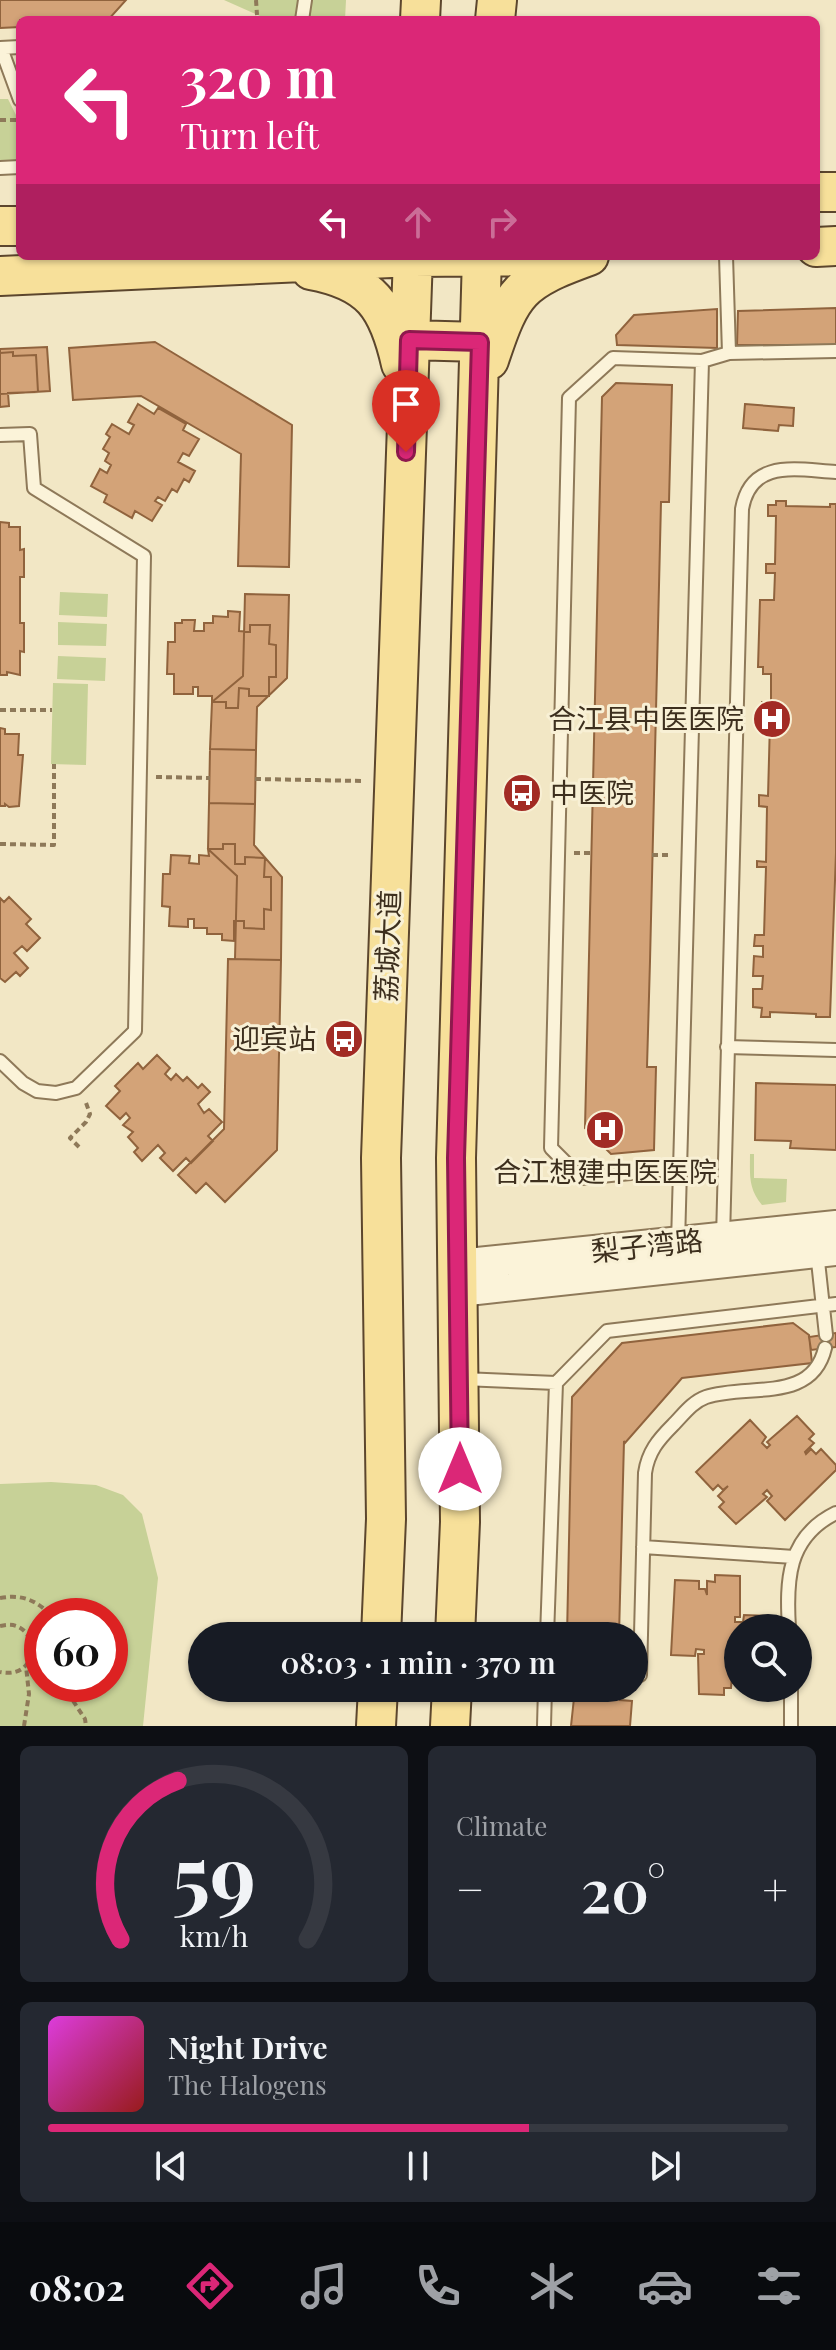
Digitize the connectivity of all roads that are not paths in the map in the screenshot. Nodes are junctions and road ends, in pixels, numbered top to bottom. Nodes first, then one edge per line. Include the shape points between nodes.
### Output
1 (0, 48) edge
2 (16, 90) edge
3 (345, 260) edge
4 (413, 260) edge
5 (482, 260) edge
6 (579, 260) edge
7 (726, 260) edge
8 (213, 261) edge
9 (277, 263) junction
10 (0, 276) edge
11 (409, 340) junction
12 (480, 342) junction
13 (836, 351) edge
14 (729, 353) junction
15 (702, 361) junction
16 (408, 392) junction
17 (479, 410) junction
18 (0, 435) edge
19 (836, 472) edge
20 (727, 1047) junction
21 (836, 1050) edge
22 (0, 1061) edge
23 (680, 1168) junction
24 (836, 1226) edge
25 (723, 1238) junction
26 (678, 1243) junction
27 (826, 1251) edge
28 (458, 1278) junction
29 (829, 1305) edge
30 (460, 1379) junction
31 (556, 1383) junction
32 (836, 1513) edge
33 (643, 1547) junction
34 (794, 1557) junction
35 (788, 1614) edge
36 (382, 1622) edge
37 (456, 1622) edge
38 (547, 1622) edge
39 (641, 1622) edge
40 (377, 1702) edge
41 (451, 1702) edge
42 (545, 1702) edge
43 (791, 1702) edge
44 (376, 1726) edge
45 (450, 1726) edge
46 (544, 1726) edge
47 (791, 1726) edge

1 - 2 lane
3 - 9 main road
4 - 11 main road, 荔城大道
5 - 12 main road
6 - 17 main road via 538,276 518,295 499,329
7 - 14 lane
8 - 9 main road
8 - 10 main road
9 - 16 main road via 354,282 371,296 397,344
11 - 12 main road
11 - 16 main road, 荔城大道
12 - 17 main road
13 - 14 lane
14 - 15 lane
15 - 23 lane
15 - 23 lane via 613,358 569,398 551,1148 581,1178
16 - 36 main road, 荔城大道 via 381,1158 386,1519
17 - 28 main road via 456,1158
18 - 22 lane via 30,434 34,488 144,556 135,1031 76,1088 56,1093 37,1091
19 - 20 lane via 769,472 747,491 742,509
20 - 21 lane
20 - 25 lane
23 - 26 lane
24 - 25 street, 梨子湾路
25 - 26 street, 梨子湾路
26 - 28 street, 梨子湾路
27 - 28 street, 梨子湾路
27 - 29 lane
28 - 30 main road
29 - 31 lane via 607,1331
29 - 33 lane via 819,1363 804,1380 782,1388 709,1396 693,1404 658,1440 646,1464
30 - 31 lane
30 - 37 main road
31 - 38 lane
32 - 34 lane via 812,1530
33 - 34 lane
33 - 39 lane
34 - 35 lane
40 - 44 main road
41 - 45 main road
42 - 46 lane
43 - 47 lane

